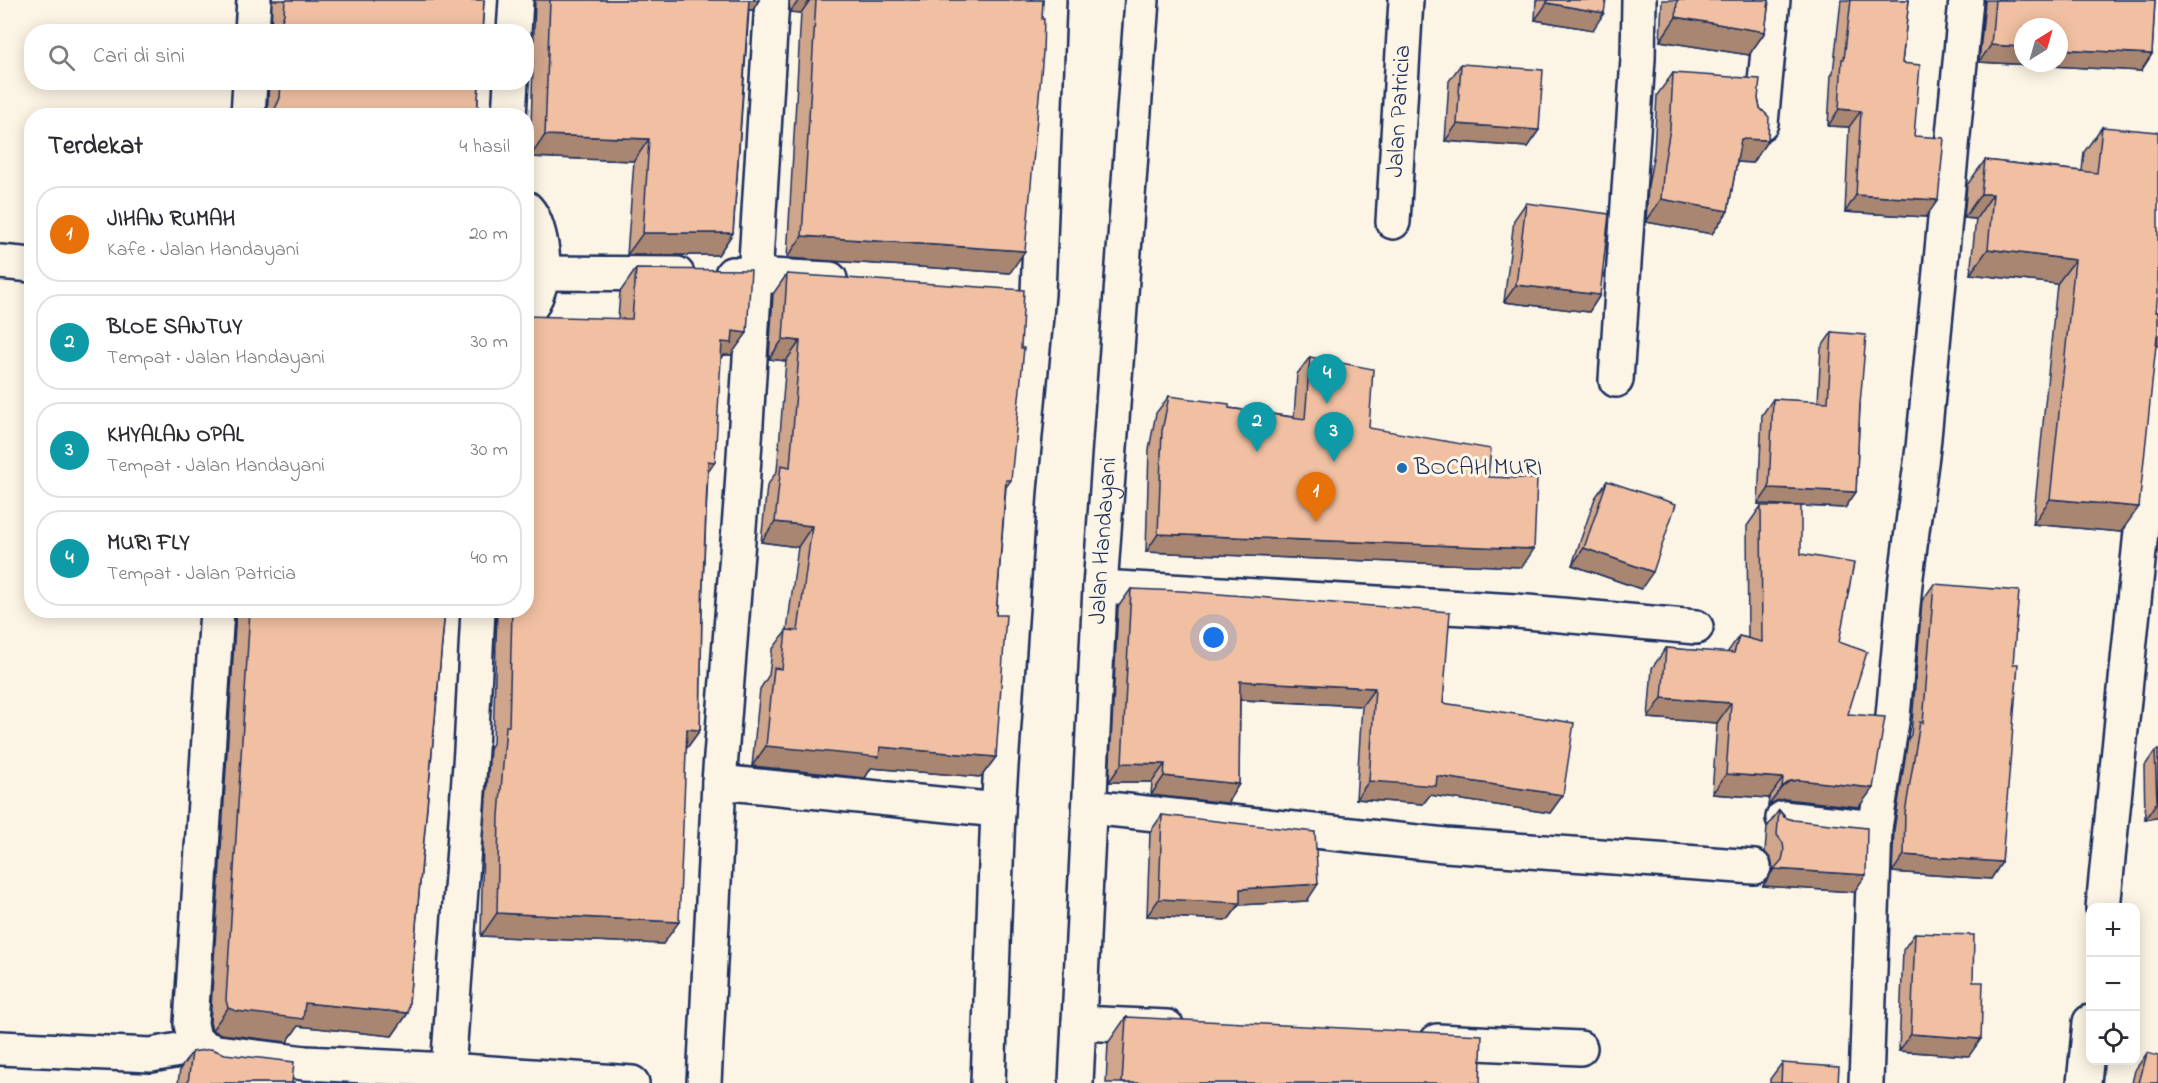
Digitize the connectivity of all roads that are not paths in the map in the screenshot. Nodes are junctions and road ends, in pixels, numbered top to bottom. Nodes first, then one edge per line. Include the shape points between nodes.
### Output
1 (254, 0) edge
2 (516, 0) edge
3 (772, 0) edge
4 (1049, 0) edge
5 (1142, 0) edge
6 (1406, 0) edge
7 (1639, 0) edge
8 (1773, 0) edge
9 (1966, 0) edge
10 (252, 24) edge
11 (514, 24) edge
12 (250, 90) edge
13 (511, 90) edge
14 (248, 108) edge
15 (510, 108) edge
16 (1761, 123) edge
17 (534, 219) edge
18 (1393, 222) dead end
19 (0, 262) edge
20 (24, 264) edge
21 (543, 273) junction
22 (754, 274) junction
23 (861, 282) edge
24 (1003, 292) edge
25 (1038, 294) junction
26 (534, 300) edge
27 (2158, 363) edge
28 (1616, 380) dead end
29 (1100, 587) junction
30 (216, 618) edge
31 (478, 618) edge
32 (1696, 627) dead end
33 (719, 782) junction
34 (1090, 807) junction
35 (998, 810) junction
36 (1783, 818) edge
37 (1875, 828) junction
38 (1754, 867) dead end
39 (2104, 903) edge
40 (1079, 1023) junction
41 (1198, 1029) edge
42 (1413, 1040) edge
43 (201, 1046) junction
44 (0, 1048) edge
45 (1580, 1048) dead end
46 (2086, 1065) edge
47 (448, 1070) junction
48 (576, 1081) edge
49 (625, 1083) edge
50 (632, 1083) edge
51 (704, 1083) edge
52 (988, 1083) edge
53 (1076, 1083) edge
54 (1866, 1083) edge
55 (2084, 1083) edge

1 - 10 street
2 - 11 street
3 - 22 street
4 - 25 street
5 - 29 street, Jalan Handayani
6 - 18 street, Jalan Patricia
7 - 28 street
8 - 16 street
9 - 37 street via 1923,448 1893,716
12 - 14 street
13 - 15 street
17 - 21 street
19 - 20 street
21 - 22 street
21 - 26 street
22 - 23 street
22 - 33 street
24 - 25 street
25 - 35 street
27 - 39 street
29 - 32 street via 1516,611
29 - 34 street, Jalan Handayani
30 - 43 street via 191,1024 194,1038
31 - 47 street
33 - 35 street
33 - 51 street
34 - 38 street via 1445,845
34 - 40 street, Jalan Handayani
35 - 52 street
36 - 37 street
37 - 54 street
40 - 41 street
40 - 53 street, Jalan Handayani
42 - 45 street
43 - 44 street via 151,1055
43 - 47 street via 216,1053 305,1063
46 - 55 street
47 - 48 street
48 - 49 street
49 - 50 street

